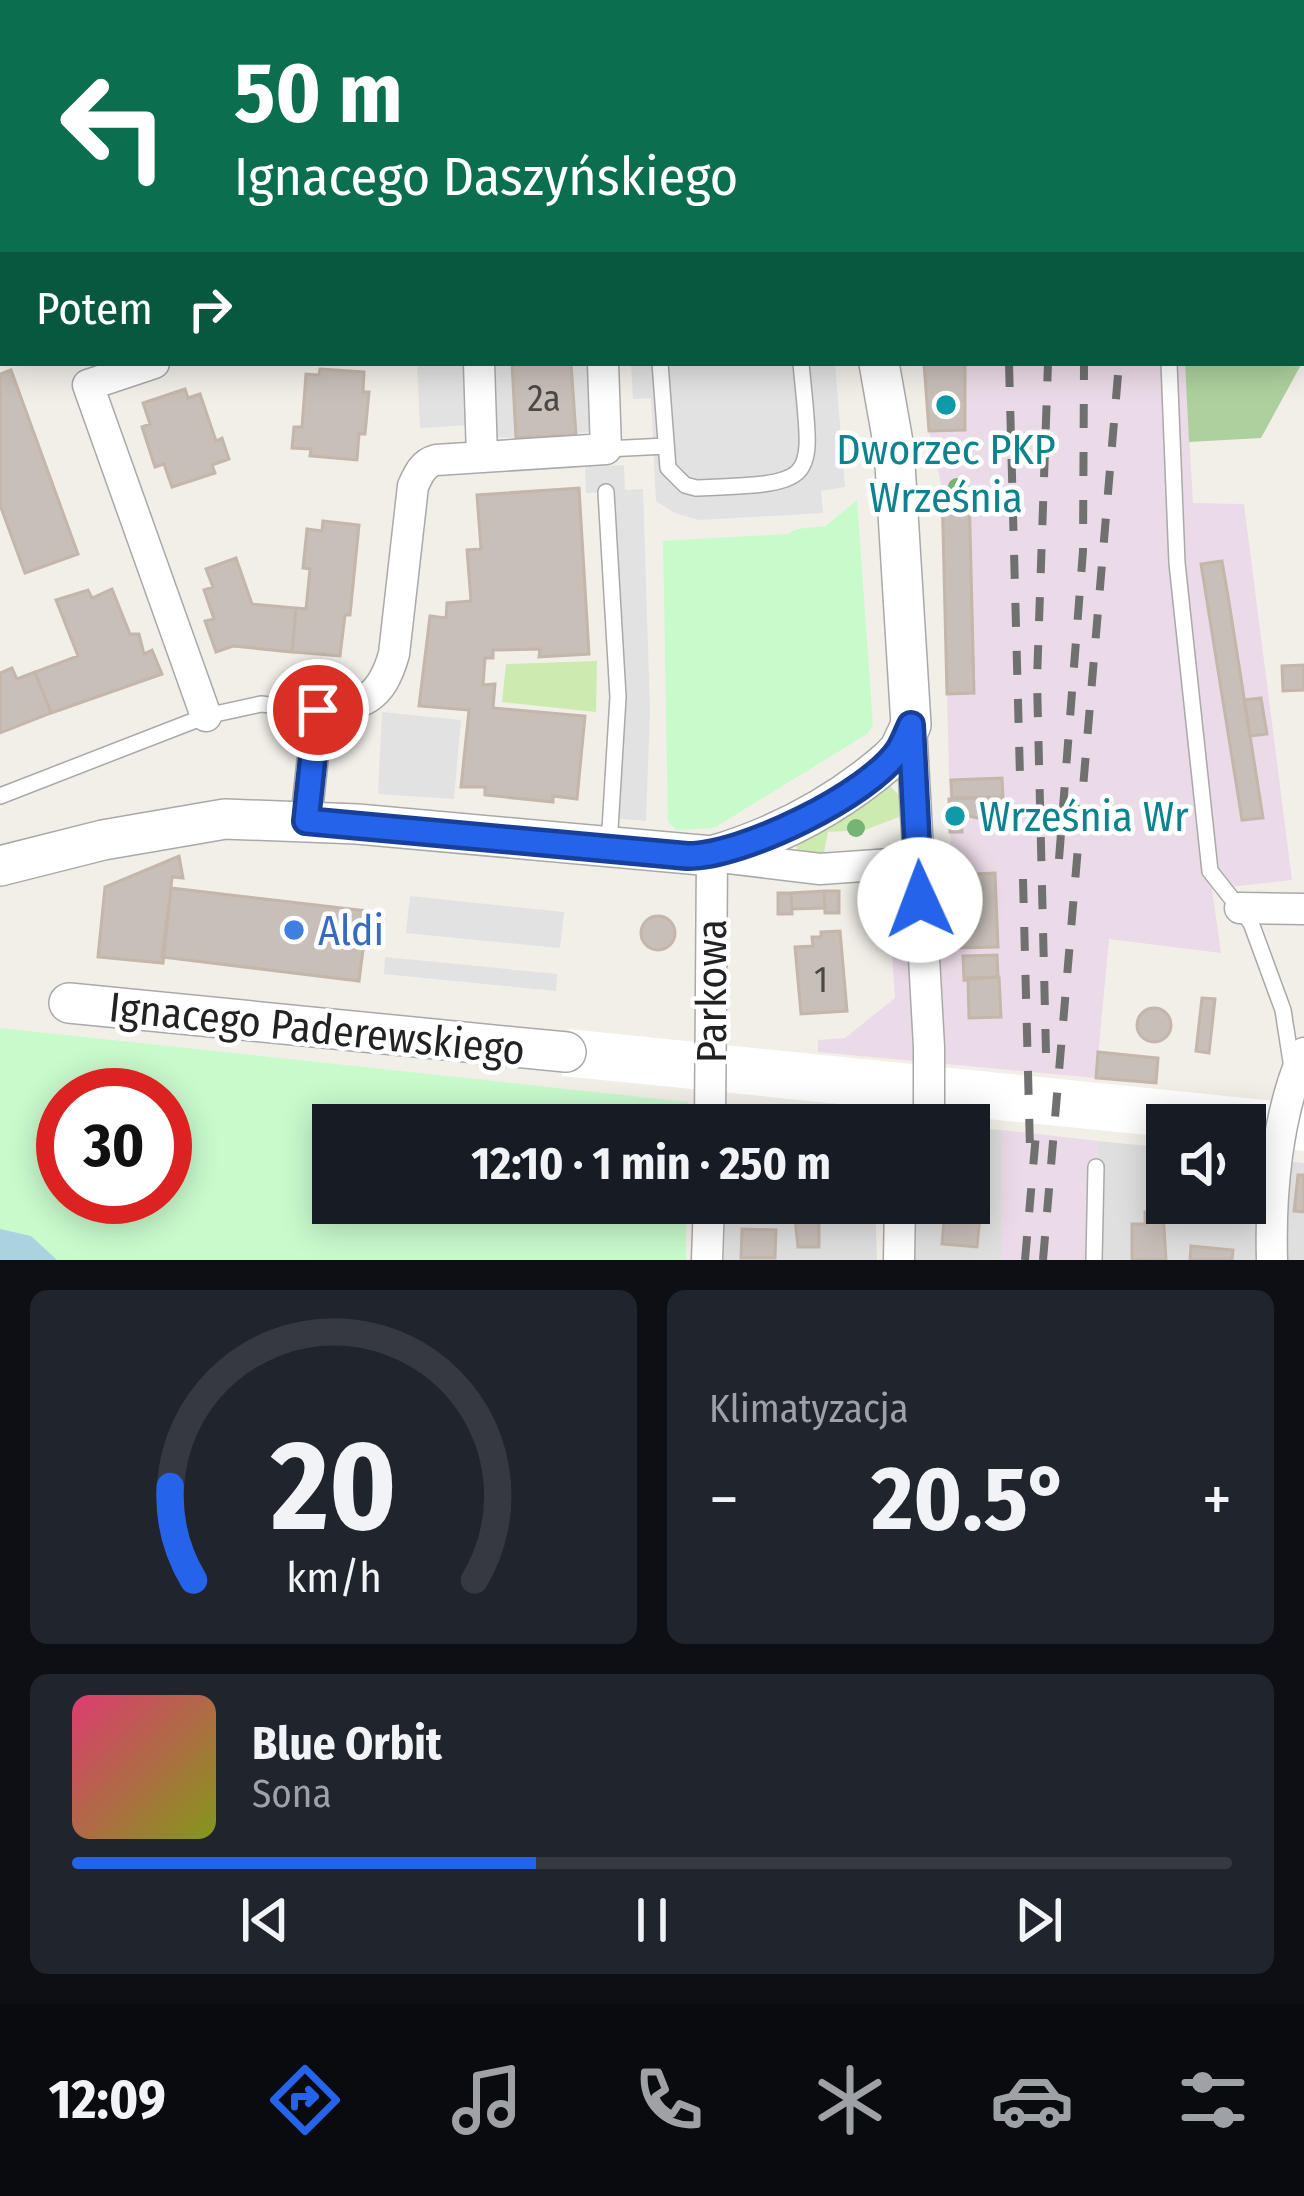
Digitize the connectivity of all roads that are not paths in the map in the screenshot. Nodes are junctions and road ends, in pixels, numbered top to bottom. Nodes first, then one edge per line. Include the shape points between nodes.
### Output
1 (135, 366) edge
2 (478, 366) edge
3 (603, 366) edge
4 (661, 366) edge
5 (801, 366) edge
6 (880, 366) edge
7 (1168, 366) edge
8 (84, 374) edge
9 (666, 446) junction
10 (606, 449) junction
11 (482, 457) junction
12 (606, 492) dead end
13 (318, 710) junction
14 (206, 716) junction
15 (911, 725) junction
16 (0, 796) edge
17 (306, 821) junction
18 (609, 849) junction
19 (712, 856) junction
20 (17, 862) edge
21 (920, 862) junction
22 (0, 885) edge
23 (1240, 908) junction
24 (1304, 910) edge
25 (69, 1003) dead end
26 (566, 1052) dead end
27 (1299, 1065) edge
28 (710, 1104) edge
29 (929, 1104) edge
30 (1096, 1167) dead end
31 (708, 1224) edge
32 (899, 1224) edge
33 (707, 1260) edge
34 (898, 1260) edge
35 (1094, 1260) edge
36 (1272, 1260) edge

1 - 8 street
2 - 11 street
3 - 10 street
4 - 9 lane
5 - 9 lane via 808,449 806,466 792,479 696,488 668,469
6 - 15 street via 894,448
7 - 23 lane via 1177,563 1210,871
8 - 14 street
9 - 10 lane
10 - 11 street
11 - 13 street via 436,460 419,473 387,679 350,706
12 - 18 lane via 618,697
13 - 14 lane via 262,704
13 - 17 street
14 - 16 lane
15 - 19 street via 874,773 783,830
15 - 21 street
17 - 18 street
17 - 20 street via 198,821
18 - 19 street
19 - 21 street via 820,869
19 - 28 street, Parkowa
20 - 22 street
21 - 29 street
23 - 24 street
23 - 27 lane
25 - 26 street, Ignacego Paderewskiego
27 - 36 street via 1277,1160
30 - 35 lane
31 - 33 street
32 - 34 street

